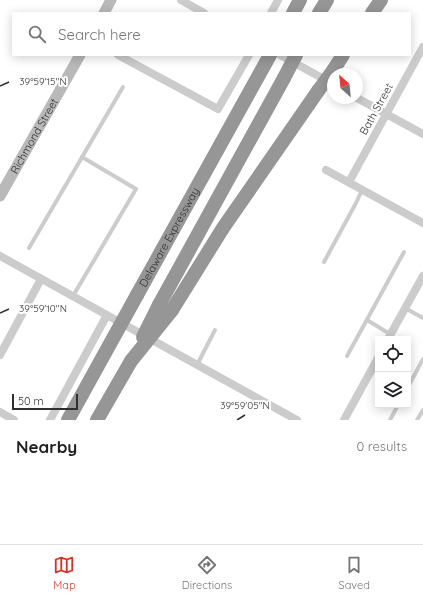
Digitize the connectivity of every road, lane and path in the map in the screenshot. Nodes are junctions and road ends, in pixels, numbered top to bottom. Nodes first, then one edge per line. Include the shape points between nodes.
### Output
1 (111, 0) edge
2 (181, 0) edge
3 (278, 0) edge
4 (300, 0) edge
5 (326, 0) edge
6 (381, 0) edge
7 (105, 12) edge
8 (202, 12) edge
9 (272, 12) edge
10 (294, 12) edge
11 (320, 12) edge
12 (373, 12) edge
13 (423, 47) edge
14 (79, 56) edge
15 (120, 56) edge
16 (248, 56) edge
17 (282, 56) edge
18 (295, 56) edge
19 (342, 56) edge
20 (267, 61) edge
21 (327, 81) edge
22 (123, 87) dead end
23 (363, 101) edge
24 (386, 114) junction
25 (423, 134) edge
26 (82, 157) junction
27 (326, 170) dead end
28 (348, 182) junction
29 (362, 189) junction
30 (0, 196) edge
31 (423, 223) edge
32 (29, 248) dead end
33 (404, 252) dead end
34 (0, 256) edge
35 (324, 262) dead end
36 (423, 276) edge
37 (42, 280) junction
38 (73, 297) junction
39 (166, 307) junction
40 (405, 308) junction
41 (107, 315) junction
42 (423, 318) edge
43 (367, 320) junction
44 (215, 330) dead end
45 (389, 336) edge
46 (391, 336) edge
47 (0, 355) edge
48 (347, 356) dead end
49 (423, 360) edge
50 (375, 363) edge
51 (197, 365) junction
52 (411, 382) edge
53 (396, 408) edge
54 (423, 410) edge
55 (0, 412) edge
56 (14, 420) edge
57 (50, 420) edge
58 (68, 420) edge
59 (97, 420) edge
60 (297, 420) edge
61 (344, 420) edge
62 (390, 420) edge
63 (417, 420) edge

1 - 7 main road
2 - 8 street
3 - 9 street
4 - 10 highway
5 - 11 highway
6 - 12 highway
13 - 24 street, Bath Street
14 - 30 main road, Richmond Street
15 - 16 street via 218,109
17 - 21 street
18 - 39 highway, bridge
19 - 39 highway, bridge
20 - 58 highway, Delaware Expressway, bridge
22 - 26 lane
23 - 24 street
24 - 25 street
24 - 28 street, Bath Street
26 - 32 lane
26 - 38 lane via 136,189
27 - 28 street
28 - 29 street
29 - 31 street
29 - 35 lane
33 - 43 lane
34 - 37 street
36 - 40 street
37 - 38 street
37 - 47 street
38 - 41 street
39 - 59 highway, bridge
40 - 42 lane
40 - 46 street
41 - 51 street
41 - 57 street
43 - 45 lane
43 - 48 lane
44 - 51 lane
49 - 52 lane
50 - 61 street
51 - 60 street
53 - 62 lane
54 - 63 lane
55 - 56 street

